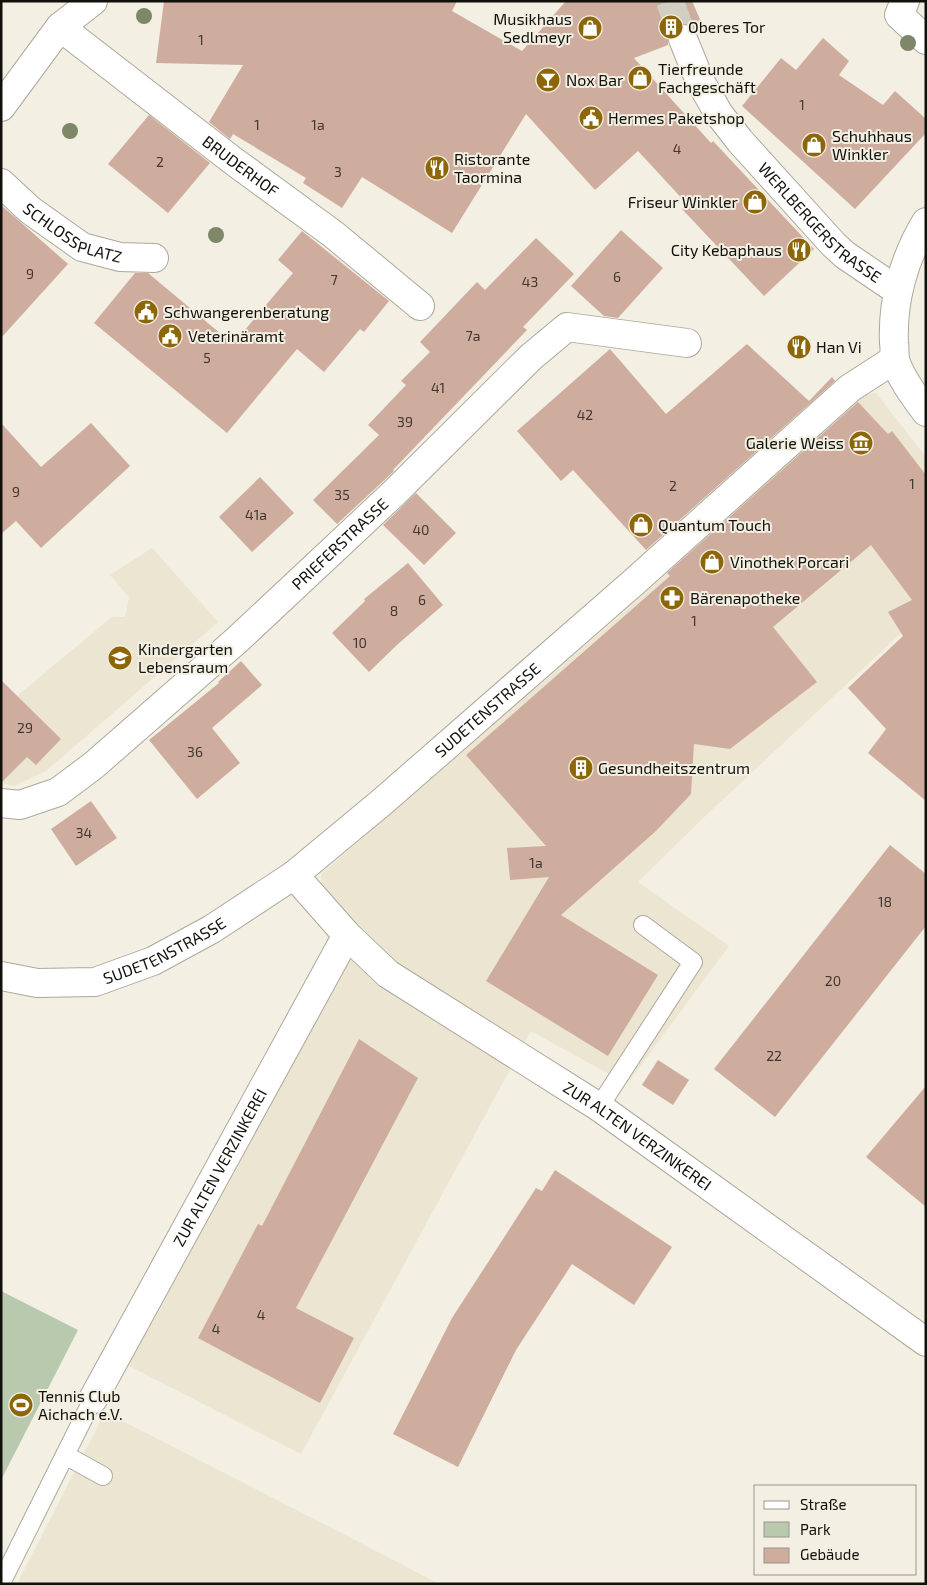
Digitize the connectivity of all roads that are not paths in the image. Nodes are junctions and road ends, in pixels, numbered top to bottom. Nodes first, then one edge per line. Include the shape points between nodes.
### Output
1 (93, 1) edge
2 (902, 8) edge
3 (60, 28) junction
4 (683, 39) tunnel mouth
5 (926, 40) edge
6 (1, 107) edge
7 (1, 183) edge
8 (926, 222) edge
9 (154, 258) dead end
10 (898, 291) junction
11 (420, 306) dead end
12 (686, 343) dead end
13 (895, 359) junction
14 (926, 412) edge
15 (1, 803) edge
16 (294, 874) junction
17 (643, 925) dead end
18 (346, 935) junction
19 (1, 976) edge
20 (599, 1107) junction
21 (926, 1342) edge
22 (93, 1399) joint
23 (65, 1455) junction
24 (103, 1476) dead end
25 (1, 1584) edge

1 - 3 street
2 - 5 street
3 - 6 street
3 - 11 street, BRUDERHOF via 333,234
4 - 10 street, WERLBERGERSTRASSE via 700,81 740,141 833,244
7 - 9 street, SCHLOSSPLATZ via 30,210 82,247 120,257
8 - 10 street
10 - 13 street, WERLBERGERSTRASSE
12 - 15 street, PRIEFERSTRASSE via 567,328 531,357 394,493 237,640 94,764 58,792 20,805
13 - 14 street, WERLBERGERSTRASSE via 910,391
13 - 16 street, SUDETENSTRASSE via 850,388 627,589 382,802
16 - 18 street, ZUR ALTEN VERZINKEREI
16 - 19 street, SUDETENSTRASSE via 212,929 153,961 95,982 37,983
17 - 20 lane via 693,962
18 - 20 street, ZUR ALTEN VERZINKEREI via 388,974
18 - 22 street, ZUR ALTEN VERZINKEREI
20 - 21 street, ZUR ALTEN VERZINKEREI
22 - 23 lane
23 - 24 lane
23 - 25 lane

